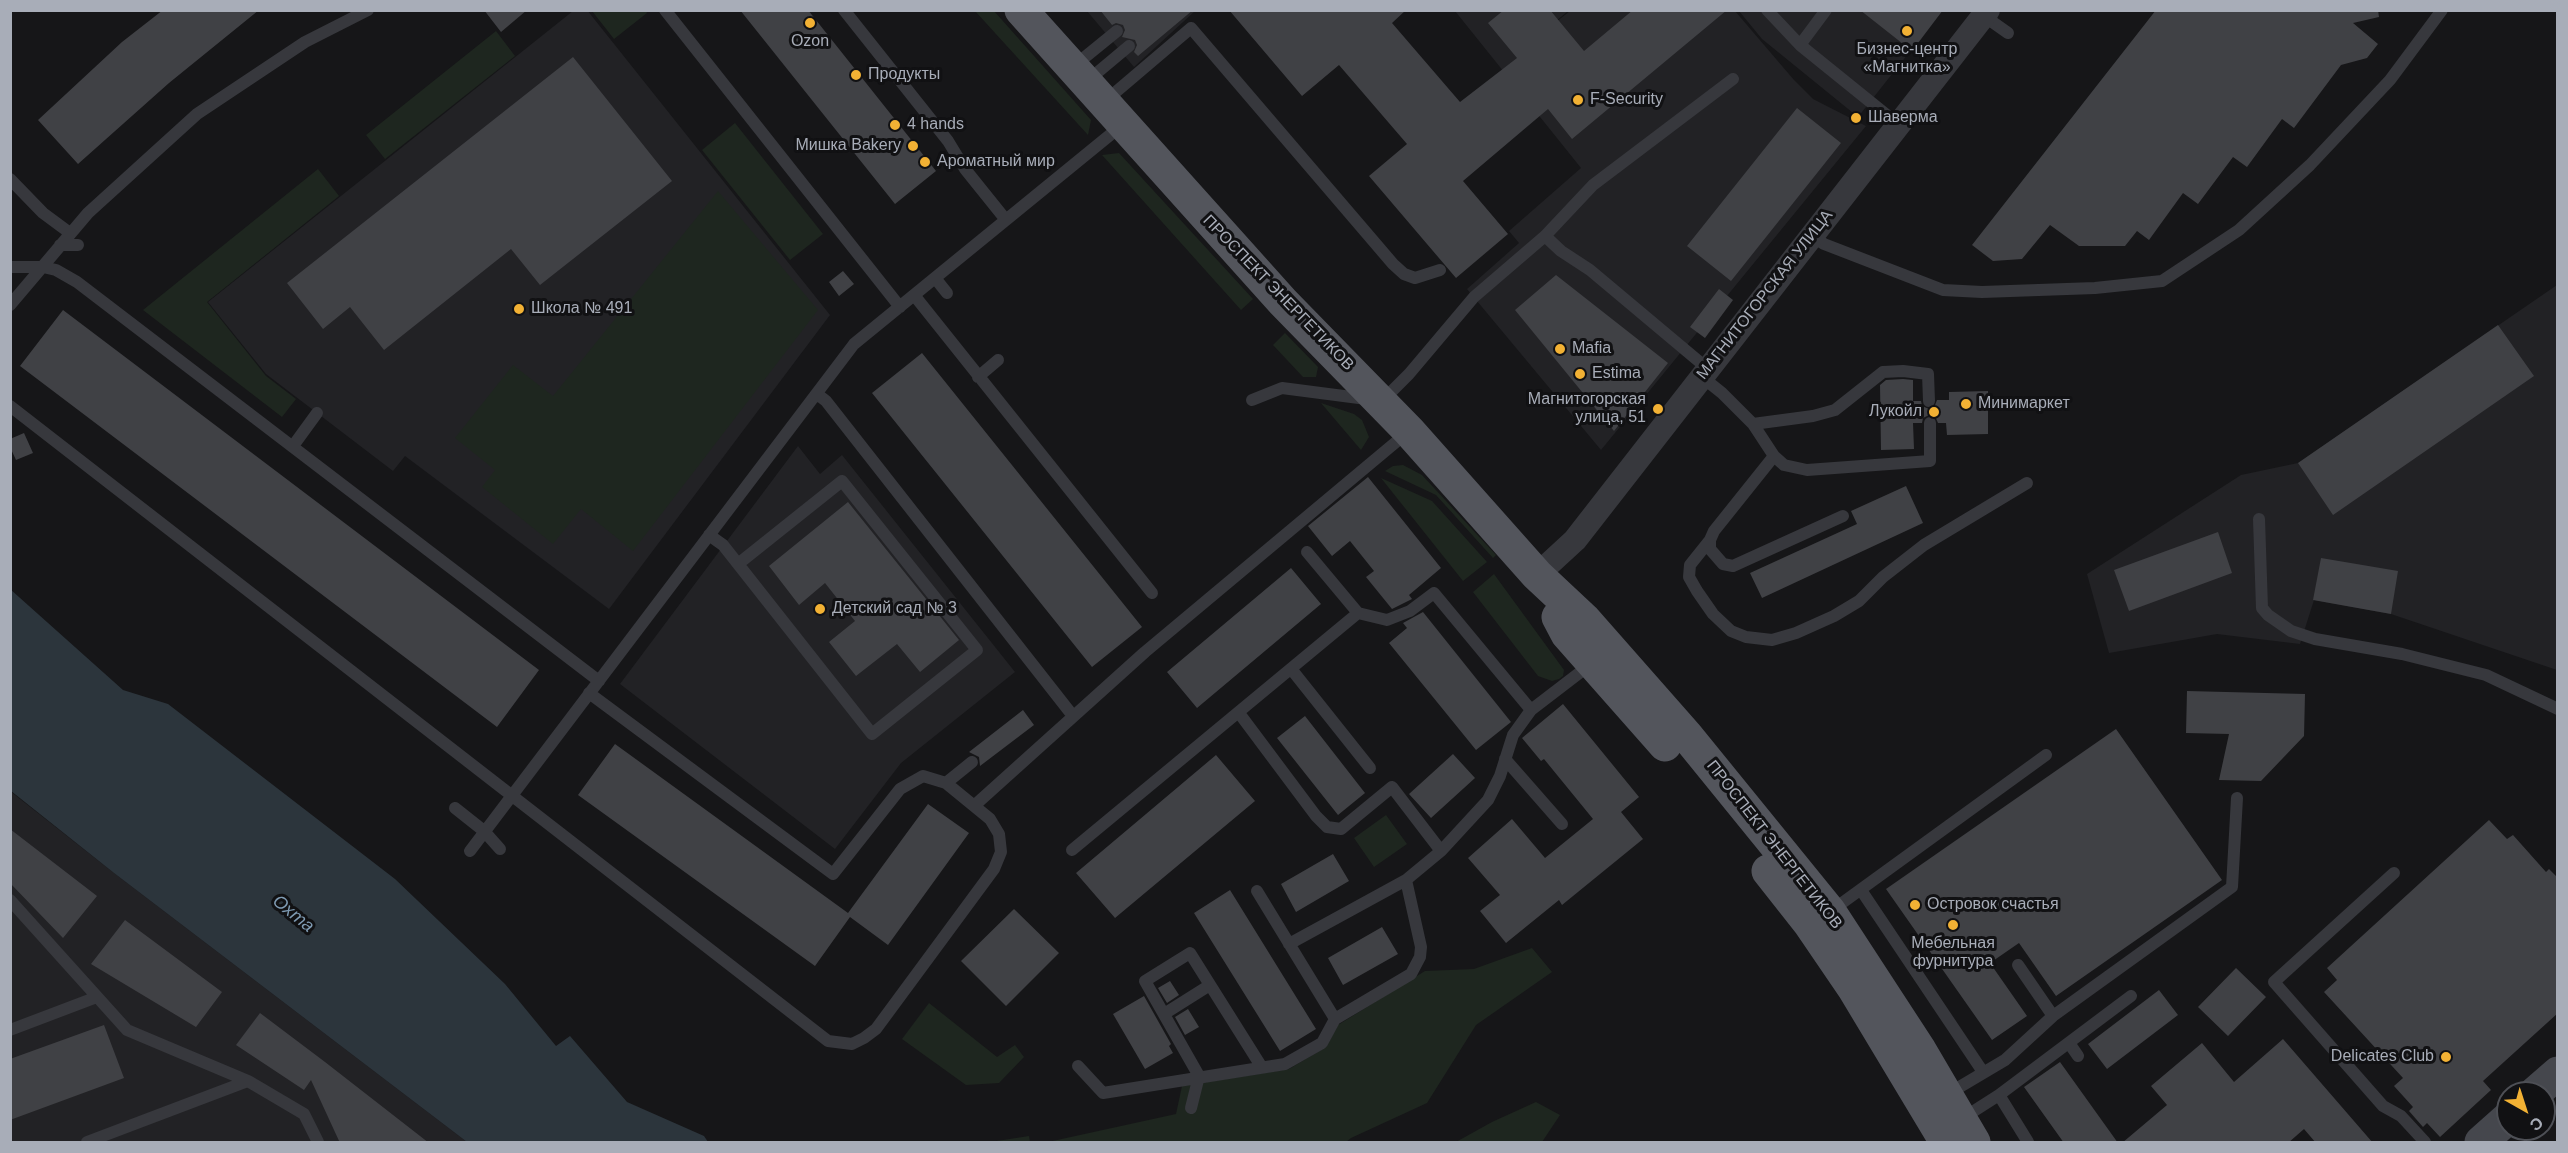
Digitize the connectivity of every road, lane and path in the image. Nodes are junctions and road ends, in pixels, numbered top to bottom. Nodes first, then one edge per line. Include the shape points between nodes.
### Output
1 (368, 10) edge
2 (665, 10) edge
3 (844, 10) edge
4 (1021, 10) edge
5 (1767, 10) edge
6 (1826, 10) edge
7 (2442, 10) edge
8 (1986, 13) edge
9 (1117, 31) dead end
10 (2008, 33) dead end
11 (1800, 45) junction
12 (1129, 46) dead end
13 (1733, 79) dead end
14 (1095, 95) junction
15 (1899, 125) junction
16 (10, 178) edge
17 (1006, 220) junction
18 (70, 233) junction
19 (1545, 236) junction
20 (1812, 236) junction
21 (60, 245) junction
22 (78, 245) dead end
23 (10, 267) edge
24 (43, 267) junction
25 (1440, 270) dead end
26 (935, 278) junction
27 (947, 293) dead end
28 (914, 295) junction
29 (10, 305) edge
30 (900, 307) junction
31 (998, 360) dead end
32 (1705, 373) junction
33 (978, 377) junction
34 (817, 394) junction
35 (1252, 400) dead end
36 (1382, 401) junction
37 (1929, 401) dead end
38 (10, 406) edge
39 (317, 413) dead end
40 (1930, 423) dead end
41 (1753, 424) junction
42 (1409, 431) junction
43 (293, 446) junction
44 (1774, 456) junction
45 (2027, 483) dead end
46 (1843, 516) dead end
47 (2259, 519) dead end
48 (709, 535) junction
49 (1710, 540) junction
50 (1307, 552) dead end
51 (738, 564) junction
52 (1537, 575) junction
53 (1152, 593) dead end
54 (1358, 613) junction
55 (1592, 663) junction
56 (1292, 670) junction
57 (599, 681) junction
58 (589, 693) junction
59 (2558, 709) edge
60 (1531, 710) junction
61 (1239, 713) junction
62 (1073, 716) junction
63 (2046, 755) dead end
64 (1505, 759) junction
65 (972, 762) dead end
66 (1370, 768) dead end
67 (946, 783) junction
68 (512, 795) junction
69 (2237, 798) dead end
70 (975, 805) junction
71 (455, 808) dead end
72 (1562, 824) dead end
73 (484, 831) junction
74 (500, 849) dead end
75 (1072, 850) dead end
76 (1441, 850) junction
77 (470, 851) dead end
78 (2394, 873) dead end
79 (1406, 880) junction
80 (1861, 890) junction
81 (1257, 891) dead end
82 (10, 900) edge
83 (1830, 912) junction
84 (1289, 944) junction
85 (2018, 964) dead end
86 (1210, 985) junction
87 (2131, 996) dead end
88 (97, 997) junction
89 (1164, 1014) junction
90 (2053, 1016) junction
91 (1335, 1019) junction
92 (10, 1030) edge
93 (2069, 1043) junction
94 (2078, 1056) dead end
95 (1078, 1066) dead end
96 (1261, 1066) junction
97 (1983, 1072) junction
98 (1199, 1076) junction
99 (248, 1081) junction
100 (1999, 1095) junction
101 (1191, 1108) dead end
102 (1957, 1125) edge
103 (2496, 1129) edge
104 (87, 1143) edge
105 (318, 1143) edge
106 (2028, 1143) edge
107 (2425, 1143) edge
108 (2481, 1143) edge

1 - 18 lane via 305,42 197,114
2 - 30 lane
3 - 17 lane
4 - 14 main road, ПРОСПЕКТ ЭНЕРГЕТИКОВ
5 - 11 lane
6 - 11 lane
7 - 20 lane via 2390,80 2310,165 2239,230 2162,280 2095,288 1943,290
8 - 10 lane
8 - 15 street, МАГНИТОГОРСКАЯ УЛИЦА
9 - 14 lane
11 - 15 lane
12 - 14 lane
13 - 19 lane via 1593,185
14 - 17 lane
14 - 25 lane via 1191,27 1393,264 1415,278
14 - 36 main road, ПРОСПЕКТ ЭНЕРГЕТИКОВ via 1283,302
15 - 20 street, МАГНИТОГОРСКАЯ УЛИЦА
16 - 18 lane via 43,213
17 - 26 lane
18 - 21 lane
19 - 32 lane via 1590,270
19 - 36 lane via 1474,297
20 - 32 street, МАГНИТОГОРСКАЯ УЛИЦА
21 - 22 lane
21 - 24 lane
23 - 24 lane
24 - 29 lane
24 - 43 lane via 77,282
26 - 27 lane
26 - 28 lane
28 - 30 lane
28 - 33 lane
30 - 34 lane via 854,344
31 - 33 lane
32 - 41 lane
32 - 52 street, МАГНИТОГОРСКАЯ УЛИЦА via 1575,540
33 - 53 lane
34 - 48 lane
34 - 62 lane
35 - 36 lane via 1282,388
36 - 42 main road, ПРОСПЕКТ ЭНЕРГЕТИКОВ
37 - 41 lane via 1928,374 1883,372 1835,410 1813,417
38 - 68 lane
39 - 43 lane
40 - 44 lane via 1930,461 1807,470 1784,465
41 - 44 lane
42 - 52 main road, ПРОСПЕКТ ЭНЕРГЕТИКОВ
42 - 62 lane
43 - 57 lane
44 - 49 lane
45 - 49 lane via 1924,545 1882,577 1859,601 1796,633 1772,640 1731,631 1697,591 1689,577 1690,565
46 - 49 lane via 1733,566 1715,557
47 - 59 lane via 2262,608 2291,631 2486,675
48 - 51 lane
48 - 57 lane
50 - 54 lane
51 - 51 lane via 842,481 976,650 872,734
52 - 55 main road, ПРОСПЕКТ ЭНЕРГЕТИКОВ via 1567,634
52 - 83 main road, ПРОСПЕКТ ЭНЕРГЕТИКОВ via 1584,619 1687,736
54 - 56 lane
54 - 60 lane via 1387,620 1410,611 1434,593
55 - 60 lane
55 - 102 main road, ПРОСПЕКТ ЭНЕРГЕТИКОВ via 1671,752 1809,923
56 - 61 lane
56 - 66 lane
57 - 58 lane
58 - 67 lane via 833,874 900,789 923,776
58 - 68 lane
60 - 64 lane via 1513,735
61 - 75 lane
61 - 76 lane via 1327,827 1341,829 1392,787
62 - 70 lane
63 - 80 lane
64 - 72 lane
64 - 76 lane via 1488,800
65 - 67 lane
67 - 70 lane
68 - 70 lane via 828,1041 852,1044 876,1029 994,869 1001,852 999,834
68 - 73 lane
69 - 90 lane via 2232,887
71 - 73 lane
73 - 74 lane
73 - 77 lane
76 - 79 lane
78 - 107 lane via 2274,982 2383,1106 2401,1116
79 - 84 lane
79 - 91 lane via 1420,957 1411,974
80 - 83 lane
80 - 97 lane
81 - 84 lane
82 - 88 lane
83 - 102 main road, ПРОСПЕКТ ЭНЕРГЕТИКОВ via 1879,985
84 - 91 lane
85 - 90 lane
86 - 89 lane
86 - 89 lane via 1190,953 1145,981
86 - 96 lane
87 - 93 lane
88 - 92 lane
88 - 99 lane via 127,1030
89 - 98 lane
90 - 97 lane via 2004,1060
91 - 96 lane via 1322,1043 1285,1064
93 - 94 lane
93 - 100 lane
95 - 98 lane via 1103,1093
96 - 98 lane
97 - 102 lane
98 - 101 lane
99 - 104 lane
99 - 105 lane via 304,1114
100 - 102 lane
100 - 106 lane
103 - 108 street

